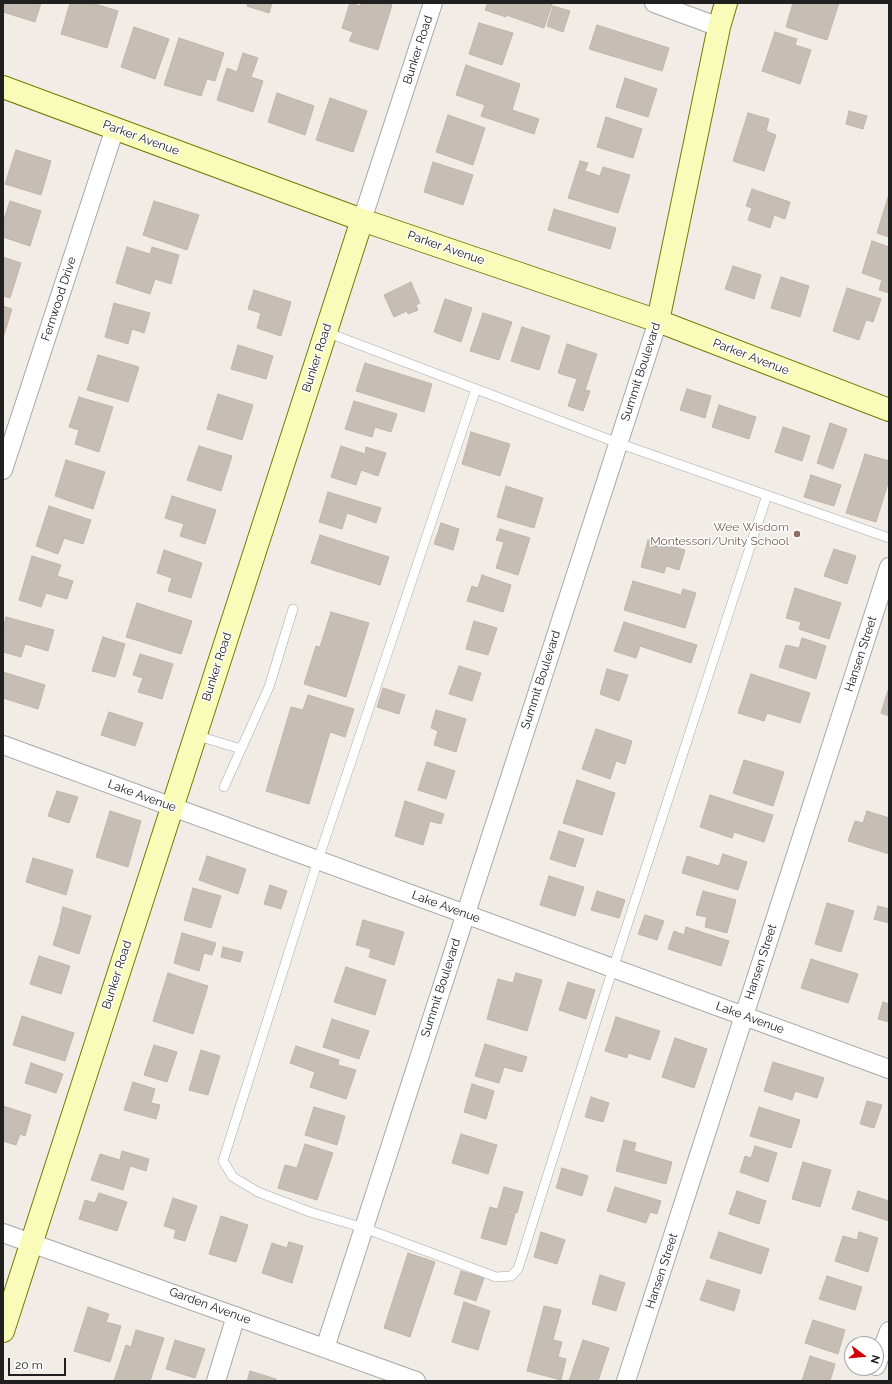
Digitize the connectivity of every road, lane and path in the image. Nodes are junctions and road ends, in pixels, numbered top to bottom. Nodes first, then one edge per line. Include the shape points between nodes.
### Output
1 (433, 3) edge
2 (654, 3) edge
3 (726, 3) edge
4 (720, 27) junction
5 (3, 87) edge
6 (115, 128) junction
7 (362, 220) junction
8 (658, 321) junction
9 (326, 332) junction
10 (476, 389) junction
11 (889, 410) edge
12 (618, 443) junction
13 (3, 470) edge
14 (767, 495) junction
15 (889, 538) edge
16 (889, 567) edge
17 (293, 609) dead end
18 (195, 735) junction
19 (3, 745) edge
20 (241, 749) junction
21 (224, 787) dead end
22 (172, 807) junction
23 (318, 860) junction
24 (465, 914) junction
25 (613, 968) junction
26 (743, 1016) junction
27 (889, 1069) edge
28 (364, 1228) junction
29 (3, 1232) edge
30 (31, 1243) junction
31 (236, 1316) junction
32 (3, 1330) edge
33 (889, 1331) edge
34 (884, 1345) edge
35 (325, 1348) junction
36 (216, 1381) edge
37 (416, 1381) edge
38 (626, 1381) edge

1 - 7 street, Bunker Road
2 - 4 street
3 - 4 street, Summit Boulevard
4 - 8 street, Summit Boulevard
5 - 6 street, Parker Avenue
6 - 7 street, Parker Avenue
6 - 13 street, Fernwood Drive
7 - 8 street, Parker Avenue
7 - 9 street, Bunker Road
8 - 11 street, Parker Avenue
8 - 12 street, Summit Boulevard
9 - 10 lane
9 - 18 street, Bunker Road
10 - 12 lane
10 - 23 lane
12 - 14 lane
12 - 24 street, Summit Boulevard
14 - 15 lane
14 - 25 lane
16 - 26 street, Hansen Street
17 - 20 lane via 269,688
18 - 20 lane
18 - 22 street, Bunker Road
19 - 22 street, Lake Avenue
20 - 21 lane
22 - 23 street, Lake Avenue
22 - 30 street, Bunker Road
23 - 24 street, Lake Avenue
23 - 28 lane via 223,1161 233,1177 258,1192 310,1212
24 - 25 street, Lake Avenue
24 - 28 street, Summit Boulevard
25 - 26 street, Lake Avenue
25 - 28 lane via 518,1269 511,1276 496,1277
26 - 27 street, Lake Avenue
26 - 38 street, Hansen Street
28 - 35 street, Summit Boulevard
29 - 30 street, Garden Avenue
30 - 31 street, Garden Avenue
30 - 32 street, Bunker Road
31 - 35 street, Garden Avenue
31 - 36 street
33 - 34 street
35 - 37 street, Garden Avenue

